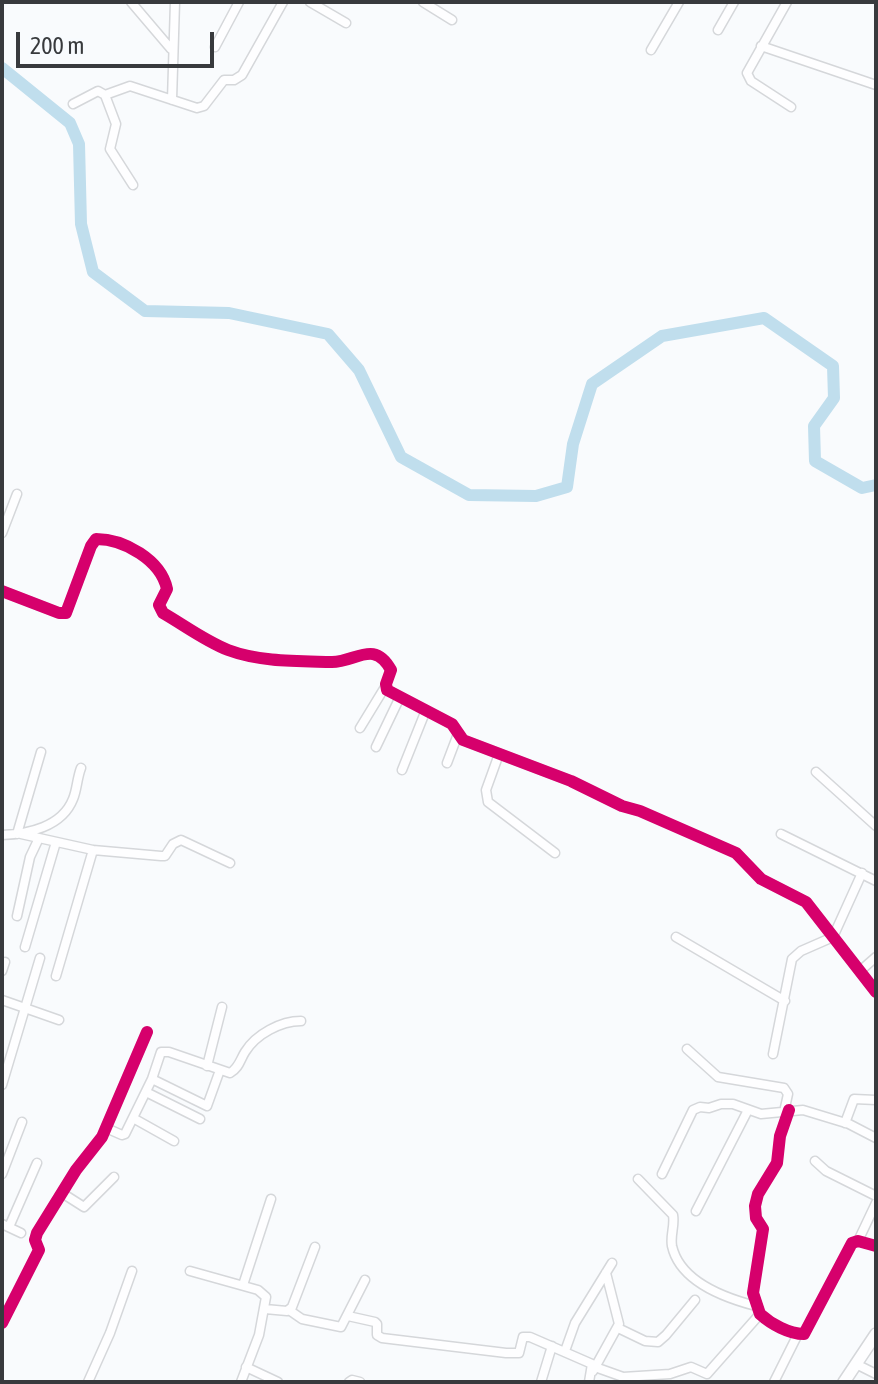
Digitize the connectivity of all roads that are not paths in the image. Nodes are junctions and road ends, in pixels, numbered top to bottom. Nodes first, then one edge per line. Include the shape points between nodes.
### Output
1 (131, 2) edge
2 (175, 2) edge
3 (239, 2) edge
4 (283, 2) edge
5 (310, 2) edge
6 (423, 2) edge
7 (679, 2) edge
8 (734, 2) edge
9 (787, 2) edge
10 (452, 20) dead end
11 (346, 23) dead end
12 (718, 30) dead end
13 (761, 46) junction
14 (215, 47) dead end
15 (171, 49) junction
16 (651, 50) dead end
17 (876, 85) edge
18 (105, 95) junction
19 (172, 100) junction
20 (73, 104) dead end
21 (791, 107) dead end
22 (133, 185) dead end
23 (17, 494) dead end
24 (2, 533) edge
25 (2, 591) edge
26 (385, 687) junction
27 (400, 697) junction
28 (426, 710) junction
29 (360, 728) dead end
30 (459, 733) junction
31 (376, 747) dead end
32 (41, 752) dead end
33 (499, 754) junction
34 (447, 763) dead end
35 (81, 768) dead end
36 (402, 770) dead end
37 (816, 772) dead end
38 (876, 826) edge
39 (19, 834) junction
40 (781, 834) dead end
41 (2, 835) edge
42 (39, 838) junction
43 (56, 842) junction
44 (93, 850) junction
45 (555, 853) dead end
46 (230, 863) dead end
47 (862, 873) junction
48 (876, 881) edge
49 (17, 916) dead end
50 (676, 937) dead end
51 (833, 937) junction
52 (25, 947) dead end
53 (876, 957) edge
54 (40, 958) dead end
55 (860, 971) junction
56 (56, 976) dead end
57 (876, 992) edge
58 (2, 1000) edge
59 (785, 1001) junction
60 (222, 1007) dead end
61 (25, 1009) junction
62 (59, 1020) dead end
63 (301, 1021) dead end
64 (147, 1032) dead end
65 (687, 1049) dead end
66 (773, 1054) dead end
67 (207, 1066) junction
68 (220, 1070) junction
69 (152, 1079) junction
70 (2, 1085) edge
71 (146, 1092) junction
72 (876, 1100) edge
73 (748, 1110) junction
74 (787, 1111) junction
75 (133, 1118) junction
76 (200, 1119) dead end
77 (22, 1122) dead end
78 (845, 1123) junction
79 (106, 1128) junction
80 (876, 1138) edge
81 (174, 1141) dead end
82 (815, 1161) dead end
83 (37, 1163) dead end
84 (2, 1174) edge
85 (662, 1174) dead end
86 (114, 1177) dead end
87 (638, 1179) dead end
88 (62, 1193) junction
89 (876, 1196) edge
90 (271, 1199) dead end
91 (876, 1203) edge
92 (696, 1211) dead end
93 (6, 1225) edge
94 (21, 1233) dead end
95 (858, 1241) junction
96 (876, 1246) edge
97 (315, 1247) dead end
98 (612, 1263) dead end
99 (132, 1271) dead end
100 (190, 1271) dead end
101 (606, 1273) junction
102 (365, 1280) dead end
103 (243, 1285) junction
104 (695, 1300) dead end
105 (265, 1309) junction
106 (289, 1310) junction
107 (758, 1310) junction
108 (348, 1316) junction
109 (2, 1323) edge
110 (618, 1328) junction
111 (798, 1334) junction
112 (876, 1334) edge
113 (552, 1346) junction
114 (565, 1351) junction
115 (856, 1364) junction
116 (246, 1367) junction
117 (594, 1369) junction
118 (876, 1374) edge
119 (88, 1382) edge
120 (241, 1382) edge
121 (278, 1382) edge
122 (349, 1382) edge
123 (360, 1382) edge
124 (541, 1382) edge
125 (589, 1382) edge
126 (774, 1382) edge
127 (844, 1382) edge

1 - 15 street
2 - 15 street
3 - 14 street
4 - 19 street via 238,79 224,80 202,107
5 - 11 street
6 - 10 street
7 - 16 street
8 - 12 street
9 - 13 street
13 - 17 street
13 - 21 street via 748,77
15 - 19 street
18 - 19 street via 130,86
18 - 20 street via 98,91
18 - 22 street via 116,124 110,149
23 - 24 street
25 - 26 street via 66,613 91,546 96,539 105,539 136,550 162,575 167,589 159,605 163,613 217,644 271,660 336,661 373,654 390,667
26 - 27 street
26 - 29 street
27 - 28 street
27 - 31 street
28 - 30 street
28 - 36 street
30 - 33 street via 463,740
30 - 34 street
32 - 39 street
33 - 45 street via 486,790 488,802
33 - 51 street via 726,847 761,879 806,902
35 - 39 street via 73,798 61,815 50,825
37 - 38 street
39 - 41 street
39 - 42 street
40 - 47 street
42 - 43 street
42 - 49 street
43 - 44 street
43 - 52 street
44 - 46 street via 165,856 181,840
44 - 56 street
47 - 48 street
47 - 51 street
50 - 59 street
51 - 55 street
51 - 59 street via 792,959
53 - 55 street
54 - 61 street
55 - 57 street
58 - 61 street
59 - 66 street
60 - 67 street
61 - 62 street
61 - 70 street
63 - 68 street via 283,1022 250,1046 234,1071
64 - 79 street
65 - 74 street via 718,1077 784,1088
67 - 68 street
67 - 69 street via 164,1052
68 - 69 street via 207,1106
69 - 71 street
71 - 75 street
71 - 76 street
72 - 78 street via 854,1099
73 - 74 street
73 - 85 street via 727,1104 696,1108
73 - 92 street
74 - 78 street via 803,1110
74 - 107 street via 777,1163 756,1199 756,1218 763,1229 753,1293
75 - 79 street via 124,1135
75 - 81 street
77 - 84 street
78 - 80 street
79 - 88 street
82 - 89 street
83 - 93 street
86 - 88 street via 84,1207
87 - 107 street via 673,1215 672,1248 686,1269 718,1294
88 - 109 street via 35,1237 39,1250
90 - 103 street
91 - 95 street
93 - 94 street
95 - 96 street
95 - 111 street via 807,1330
97 - 106 street
98 - 101 street
99 - 119 street
100 - 103 street
101 - 110 street
101 - 114 street via 575,1323
102 - 108 street
103 - 105 street via 264,1294
104 - 110 street via 658,1342
105 - 106 street
105 - 116 street
106 - 108 street via 337,1328
107 - 111 street
107 - 117 street via 707,1374 691,1367 623,1377
108 - 113 street via 375,1322 382,1338 516,1354 523,1337
110 - 117 street
111 - 126 street
112 - 115 main road
113 - 114 street
113 - 124 street
114 - 117 street
115 - 118 street
115 - 127 main road
116 - 120 street
116 - 121 street
117 - 125 street
122 - 123 street

